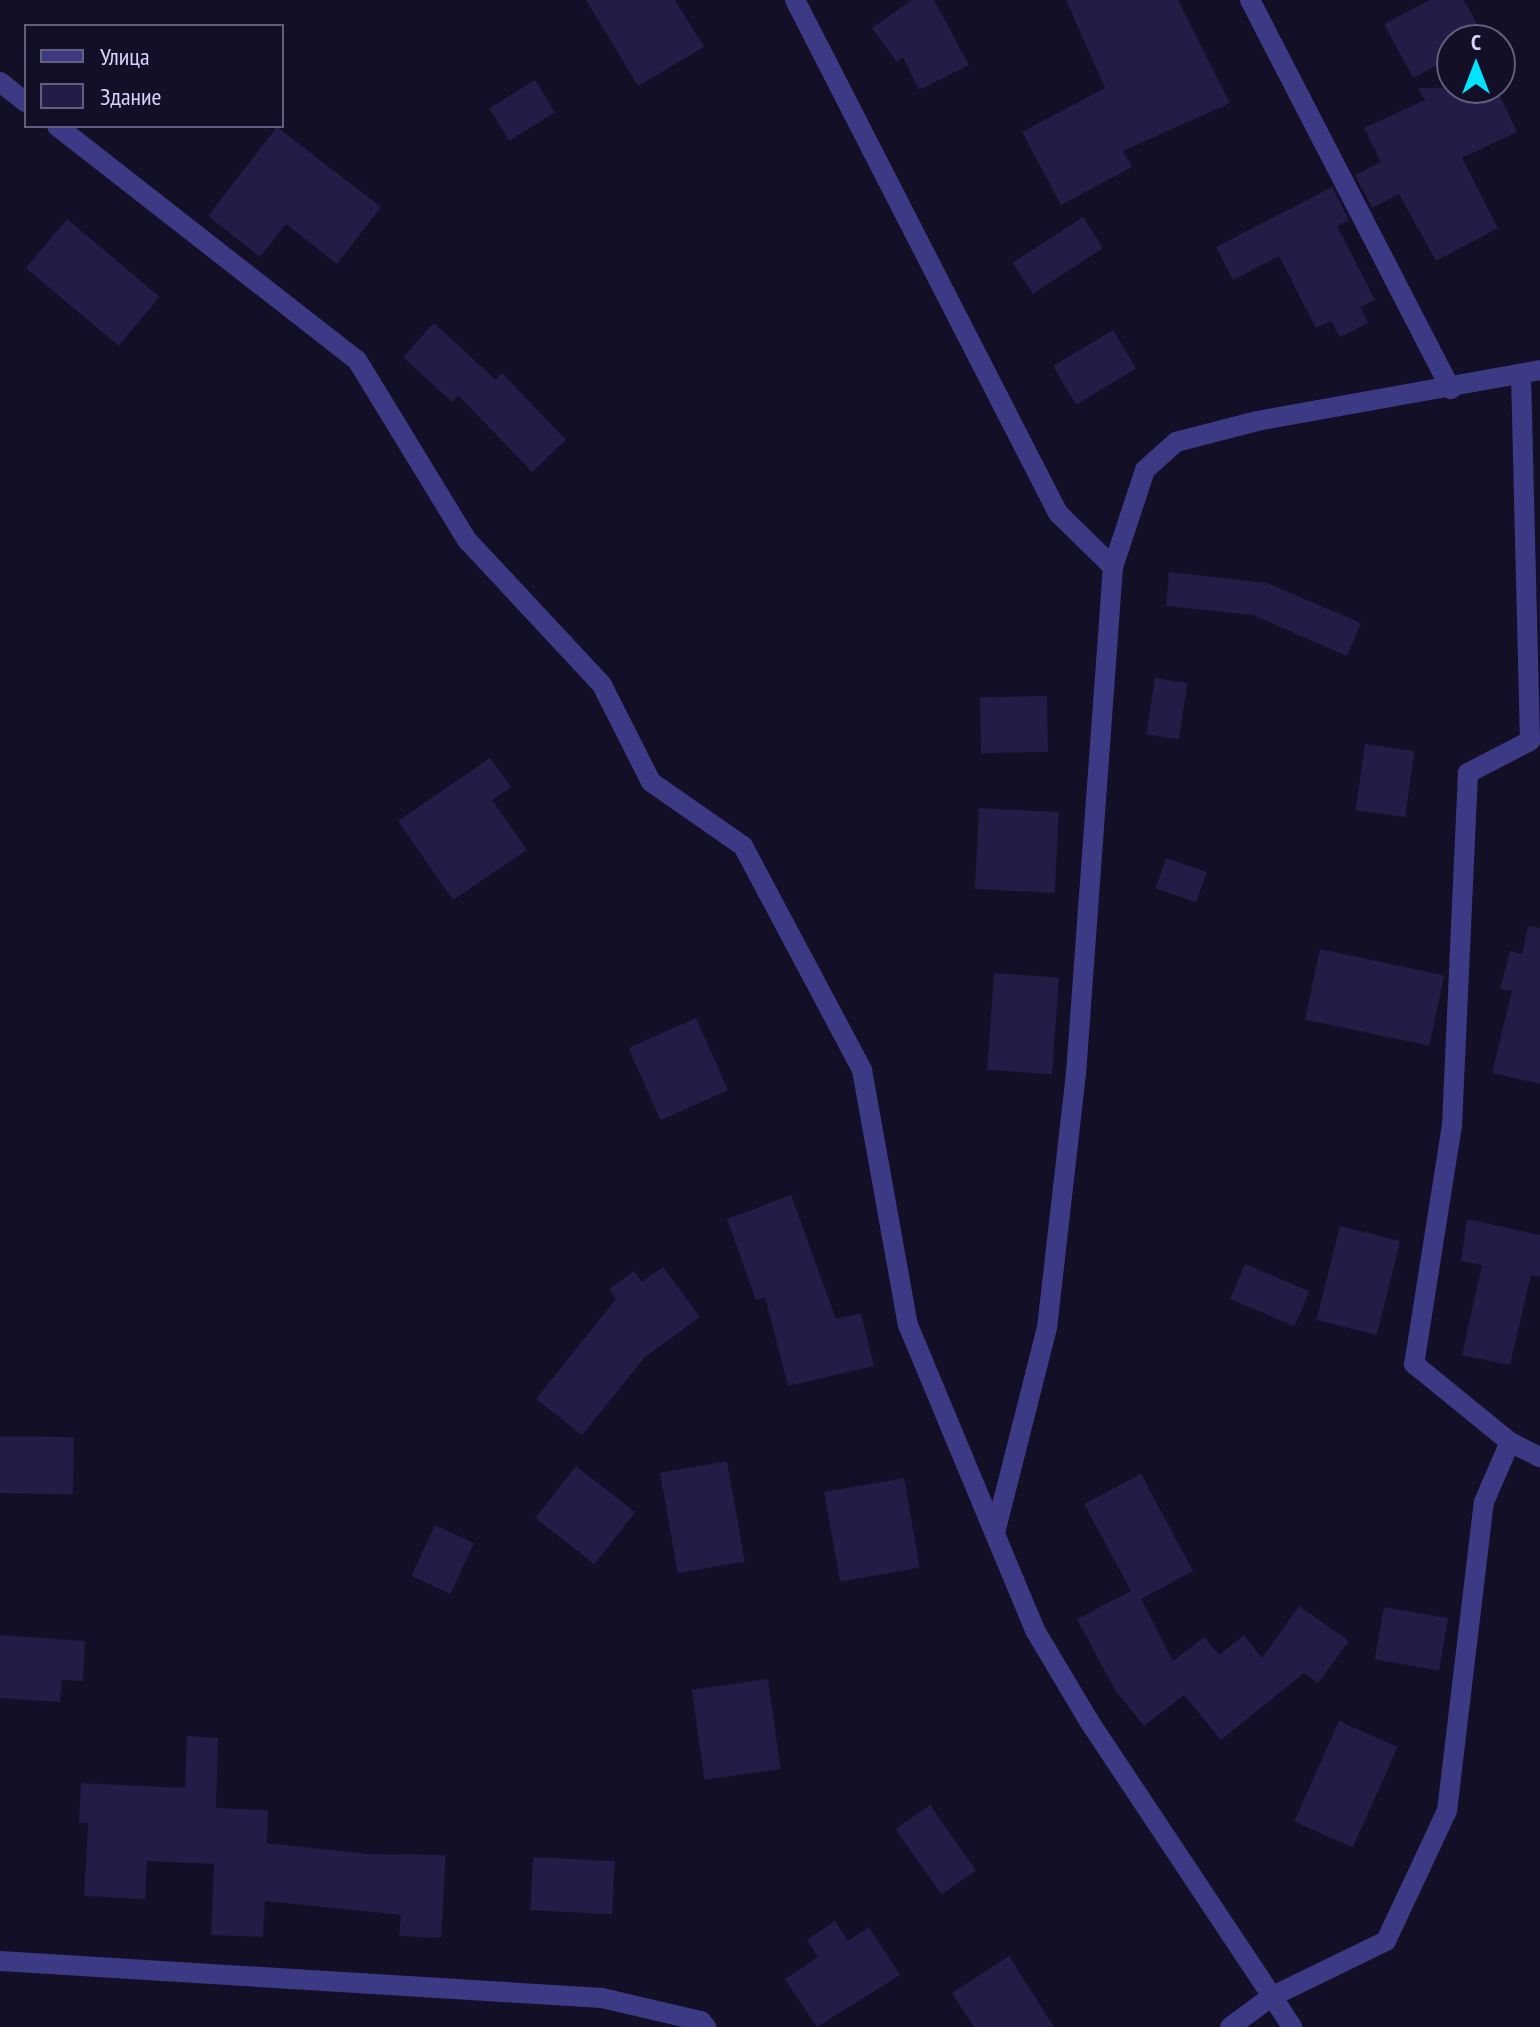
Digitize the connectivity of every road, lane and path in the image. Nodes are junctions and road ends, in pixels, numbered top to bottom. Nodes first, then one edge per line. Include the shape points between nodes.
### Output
1 (795, 0) edge
2 (1250, 0) edge
3 (0, 82) edge
4 (24, 100) edge
5 (60, 128) edge
6 (1531, 372) edge
7 (1451, 389) junction
8 (1113, 567) junction
9 (1510, 1442) junction
10 (1540, 1457) edge
11 (995, 1533) junction
12 (0, 1961) edge
13 (1271, 1997) junction
14 (706, 2027) edge
15 (1230, 2027) edge
16 (1292, 2027) edge

1 - 8 street via 1058,513
2 - 7 street
3 - 4 street
5 - 11 street via 357,360 467,540 602,685 651,782 743,846 862,1070 908,1325
6 - 7 street
6 - 9 street via 1530,741 1468,773 1452,1125 1414,1364
7 - 8 street via 1257,421 1176,442 1145,470
8 - 11 street via 1076,1074 1047,1328
9 - 10 street
9 - 13 street via 1484,1502 1447,1811 1386,1941
11 - 13 street via 1036,1632
12 - 14 street via 602,1998 701,2021
13 - 15 street
13 - 16 street

